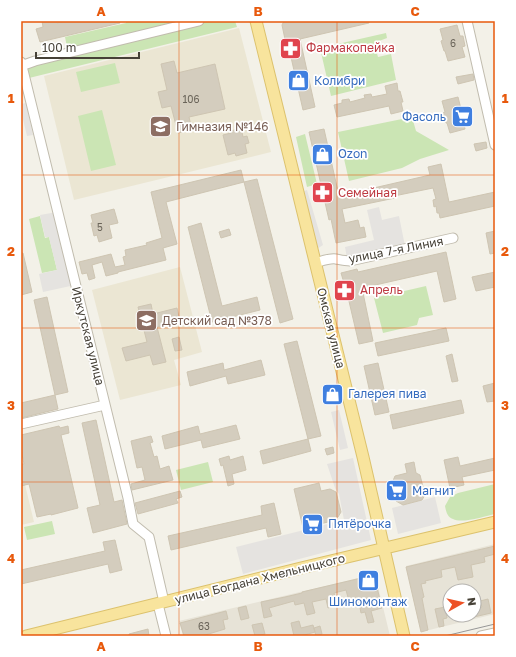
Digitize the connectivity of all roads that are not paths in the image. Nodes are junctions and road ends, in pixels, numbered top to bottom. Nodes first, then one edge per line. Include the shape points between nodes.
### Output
1 (199, 21) edge
2 (256, 21) edge
3 (467, 21) edge
4 (21, 64) edge
5 (495, 145) edge
6 (453, 238) dead end
7 (315, 263) junction
8 (105, 405) junction
9 (21, 424) edge
10 (495, 522) edge
11 (384, 549) junction
12 (161, 603) junction
13 (495, 633) edge
14 (26, 636) edge
15 (166, 636) edge
16 (404, 636) edge
17 (481, 636) edge

1 - 4 street
2 - 7 main road, Омская улица
3 - 5 street
4 - 8 street, Иркутская улица
6 - 7 street, улица 7-я Линия via 350,261 331,259
7 - 11 main road, Омская улица
8 - 9 street
8 - 12 street, Иркутская улица via 133,524 149,537
10 - 11 main road, улица Богдана Хмельницкого
11 - 12 main road, улица Богдана Хмельницкого
11 - 16 main road, Омская улица
12 - 14 main road, улица Богдана Хмельницкого
12 - 15 street, Иркутская улица
13 - 17 street

